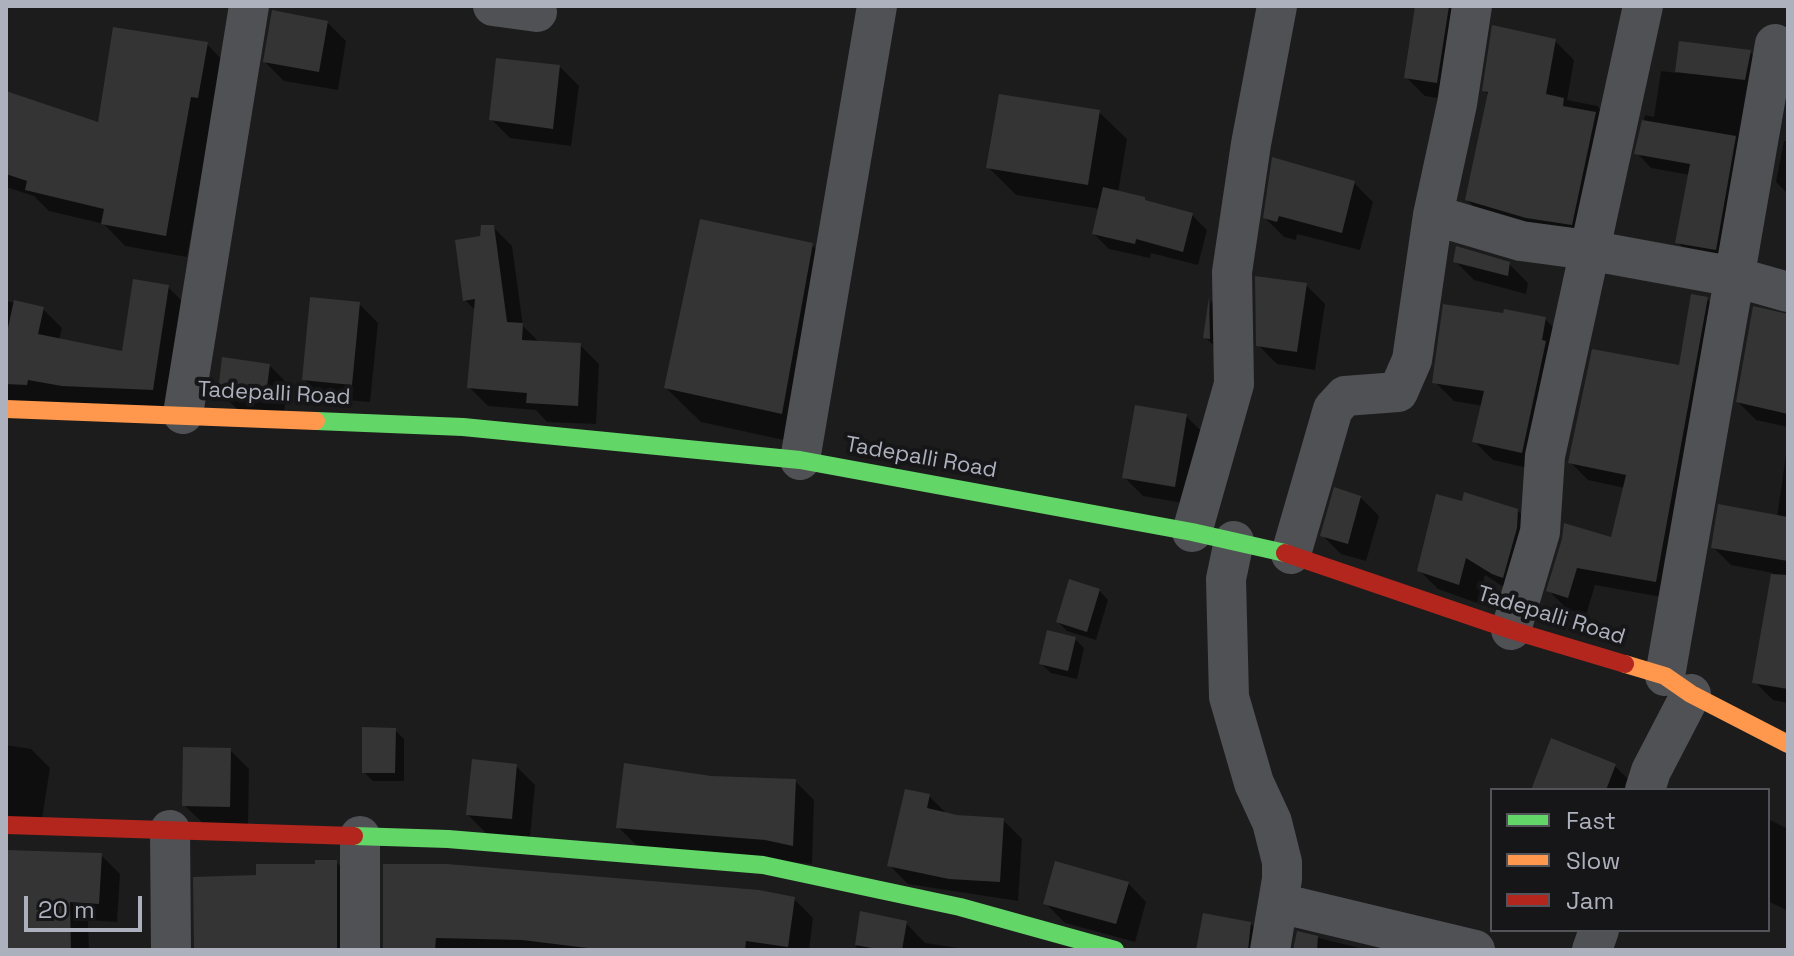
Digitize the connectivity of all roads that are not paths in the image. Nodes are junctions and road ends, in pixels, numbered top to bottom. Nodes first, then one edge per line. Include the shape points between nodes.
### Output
1 (249, 6) edge
2 (493, 6) edge
3 (877, 6) edge
4 (1277, 6) edge
5 (1472, 6) edge
6 (1643, 6) edge
7 (537, 12) dead end
8 (1775, 44) dead end
9 (1433, 215) junction
10 (1588, 250) junction
11 (1735, 277) junction
12 (1788, 292) edge
13 (6, 409) edge
14 (183, 414) junction
15 (800, 460) junction
16 (1192, 532) junction
17 (1234, 541) junction
18 (1291, 554) junction
19 (1511, 630) junction
20 (1678, 685) junction
21 (1788, 744) edge
22 (1646, 788) edge
23 (6, 825) edge
24 (170, 830) junction
25 (360, 836) junction
26 (1279, 903) junction
27 (171, 950) edge
28 (360, 950) edge
29 (1115, 950) edge
30 (1270, 950) edge
31 (1475, 950) edge

1 - 14 street
2 - 7 street
3 - 15 street
4 - 16 street via 1232,272 1234,384
5 - 9 street
6 - 10 street
8 - 11 street
9 - 10 street via 1521,241
9 - 18 street via 1412,360 1398,392 1345,396 1333,409
10 - 11 street
10 - 19 street via 1545,456 1540,532
11 - 12 street
11 - 20 street
13 - 14 street, Tadepalli Road
14 - 15 street, Tadepalli Road via 463,427
15 - 16 street, Tadepalli Road
16 - 17 street, Tadepalli Road
17 - 18 street, Tadepalli Road
17 - 26 street via 1226,579 1229,697 1282,862
18 - 19 street, Tadepalli Road
19 - 20 street, Tadepalli Road
20 - 21 street, Tadepalli Road
20 - 22 street
23 - 24 street
24 - 25 street
24 - 27 street
25 - 28 street
25 - 29 street via 763,865 960,907
26 - 30 street
26 - 31 street

